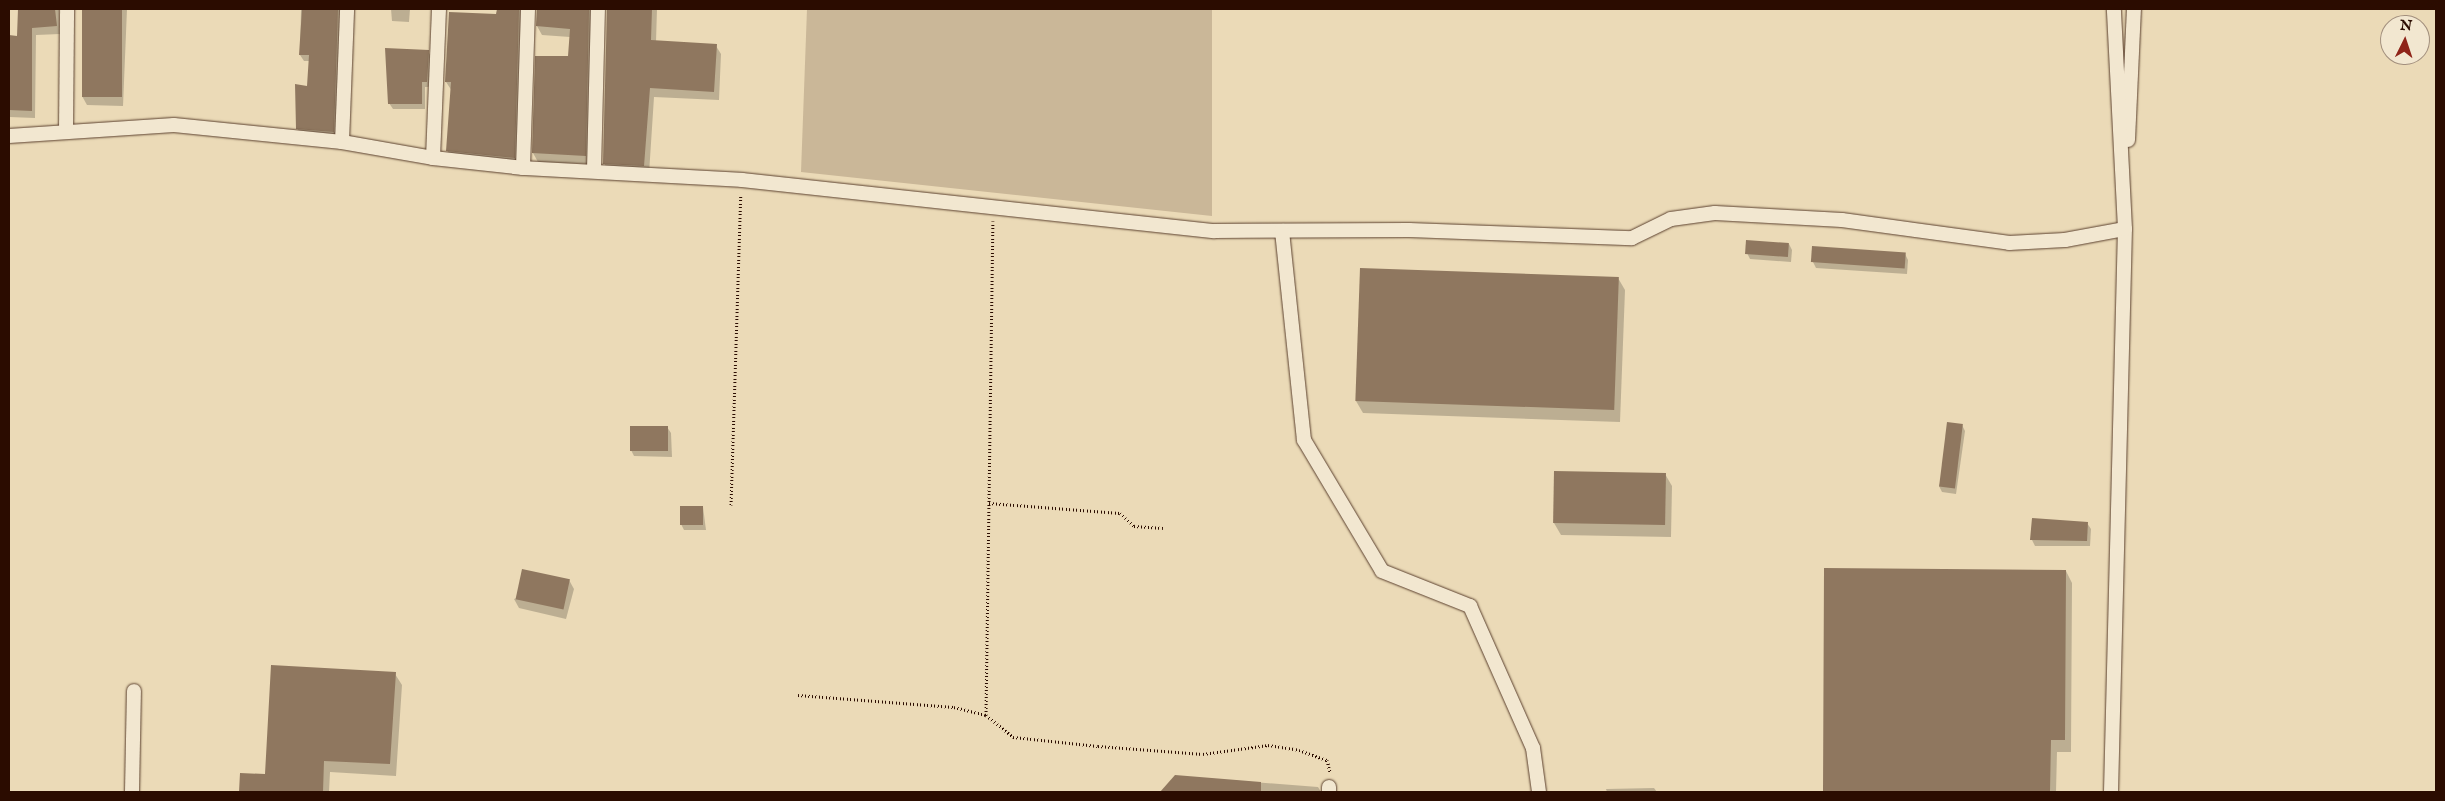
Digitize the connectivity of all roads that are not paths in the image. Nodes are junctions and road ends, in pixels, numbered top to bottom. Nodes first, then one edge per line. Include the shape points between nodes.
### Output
1 (66, 9) edge
2 (347, 9) edge
3 (439, 9) edge
4 (528, 9) edge
5 (598, 9) edge
6 (2114, 9) edge
7 (2134, 9) edge
8 (66, 132) junction
9 (9, 136) edge
10 (342, 142) junction
11 (433, 158) junction
12 (523, 168) junction
13 (594, 170) junction
14 (2125, 226) junction
15 (1282, 230) junction
16 (134, 690) dead end
17 (132, 792) edge
18 (1539, 792) edge
19 (2111, 792) edge

1 - 8 street
2 - 10 street
3 - 11 street
4 - 12 street
5 - 13 street
6 - 14 street
7 - 14 street
8 - 9 street
8 - 10 street via 174,125
10 - 11 street
11 - 12 street
12 - 13 street
13 - 15 street via 742,180 1214,231
14 - 15 street via 2065,240 2009,244 1842,220 1715,213 1671,219 1632,238 1409,230
14 - 19 street
15 - 18 street via 1304,440 1382,570 1470,606 1533,748
16 - 17 street

